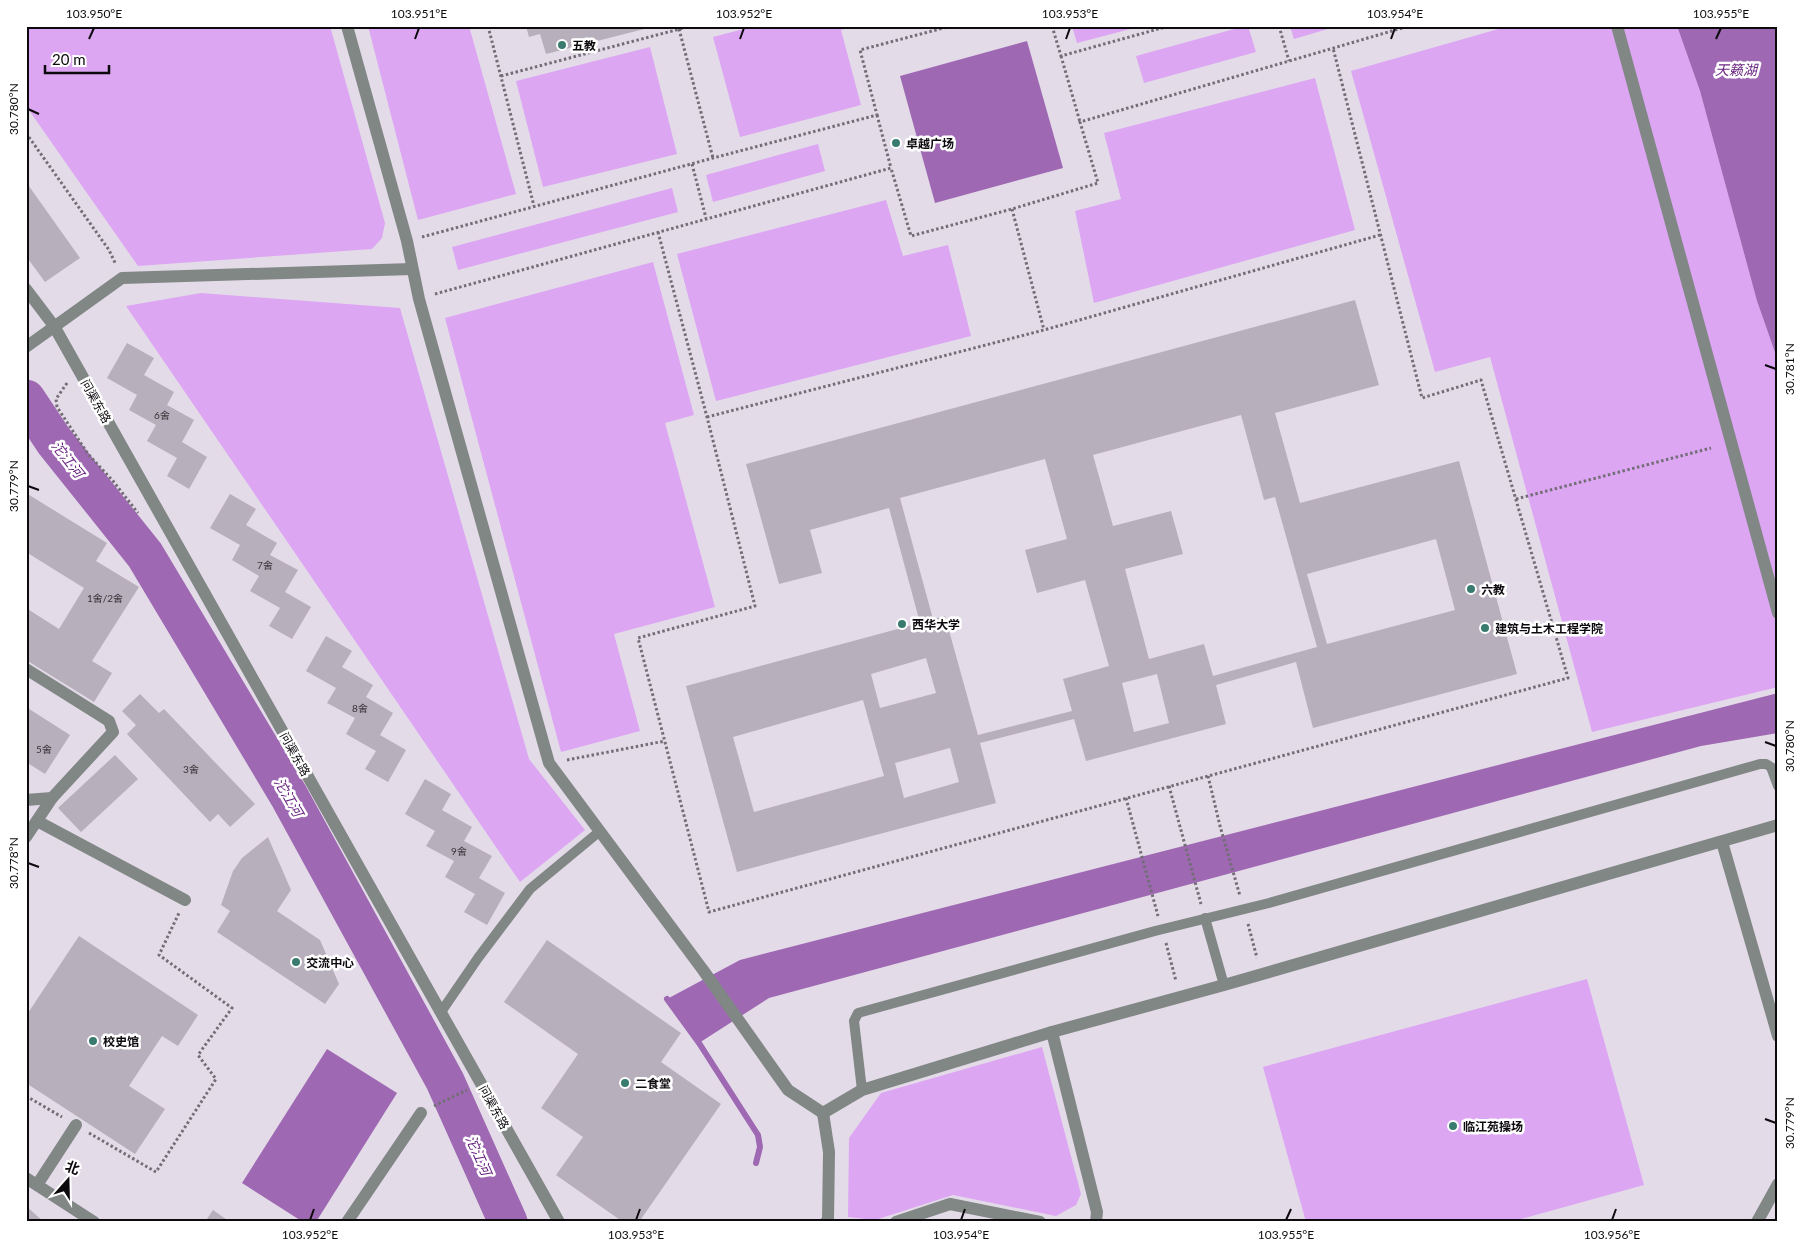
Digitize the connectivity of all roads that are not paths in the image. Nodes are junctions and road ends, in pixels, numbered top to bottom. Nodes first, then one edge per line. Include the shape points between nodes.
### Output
1 (347, 26) edge
2 (1617, 26) edge
3 (412, 269) junction
4 (26, 290) edge
5 (50, 329) junction
6 (26, 347) edge
7 (1778, 613) edge
8 (26, 669) edge
9 (1778, 786) edge
10 (52, 798) junction
11 (26, 800) edge
12 (37, 821) junction
13 (1778, 825) edge
14 (26, 836) edge
15 (594, 836) dead end
16 (1722, 842) junction
17 (185, 900) road end
18 (1205, 918) junction
19 (1224, 984) junction
20 (441, 1012) junction
21 (1052, 1032) junction
22 (1778, 1036) edge
23 (862, 1090) junction
24 (421, 1113) road end
25 (823, 1113) junction
26 (76, 1125) road end
27 (32, 1182) edge
28 (1778, 1184) edge
29 (828, 1221) edge
30 (94, 1222) edge
31 (347, 1222) edge
32 (559, 1222) edge
33 (896, 1222) edge
34 (1040, 1222) edge
35 (1096, 1222) edge
36 (1758, 1222) edge

1 - 3 street
2 - 7 street
3 - 5 street via 122,278
3 - 25 street via 549,763 704,970 788,1090
4 - 5 street, 问渠东路
5 - 6 street
5 - 20 street, 问渠东路
8 - 10 street via 110,721 113,732
9 - 18 lane via 1771,766 1760,764 1269,903
10 - 11 street
10 - 12 street
12 - 14 street
12 - 17 street
13 - 16 street
15 - 20 lane via 530,889
16 - 19 street
16 - 22 street
18 - 19 lane
18 - 23 lane via 858,1013 854,1021
19 - 21 street
20 - 32 street, 问渠东路
21 - 23 street
21 - 35 street via 1097,1212
23 - 25 street
24 - 31 street
25 - 29 street via 828,1152
26 - 27 street
27 - 30 street
28 - 36 street
33 - 34 street via 950,1204

